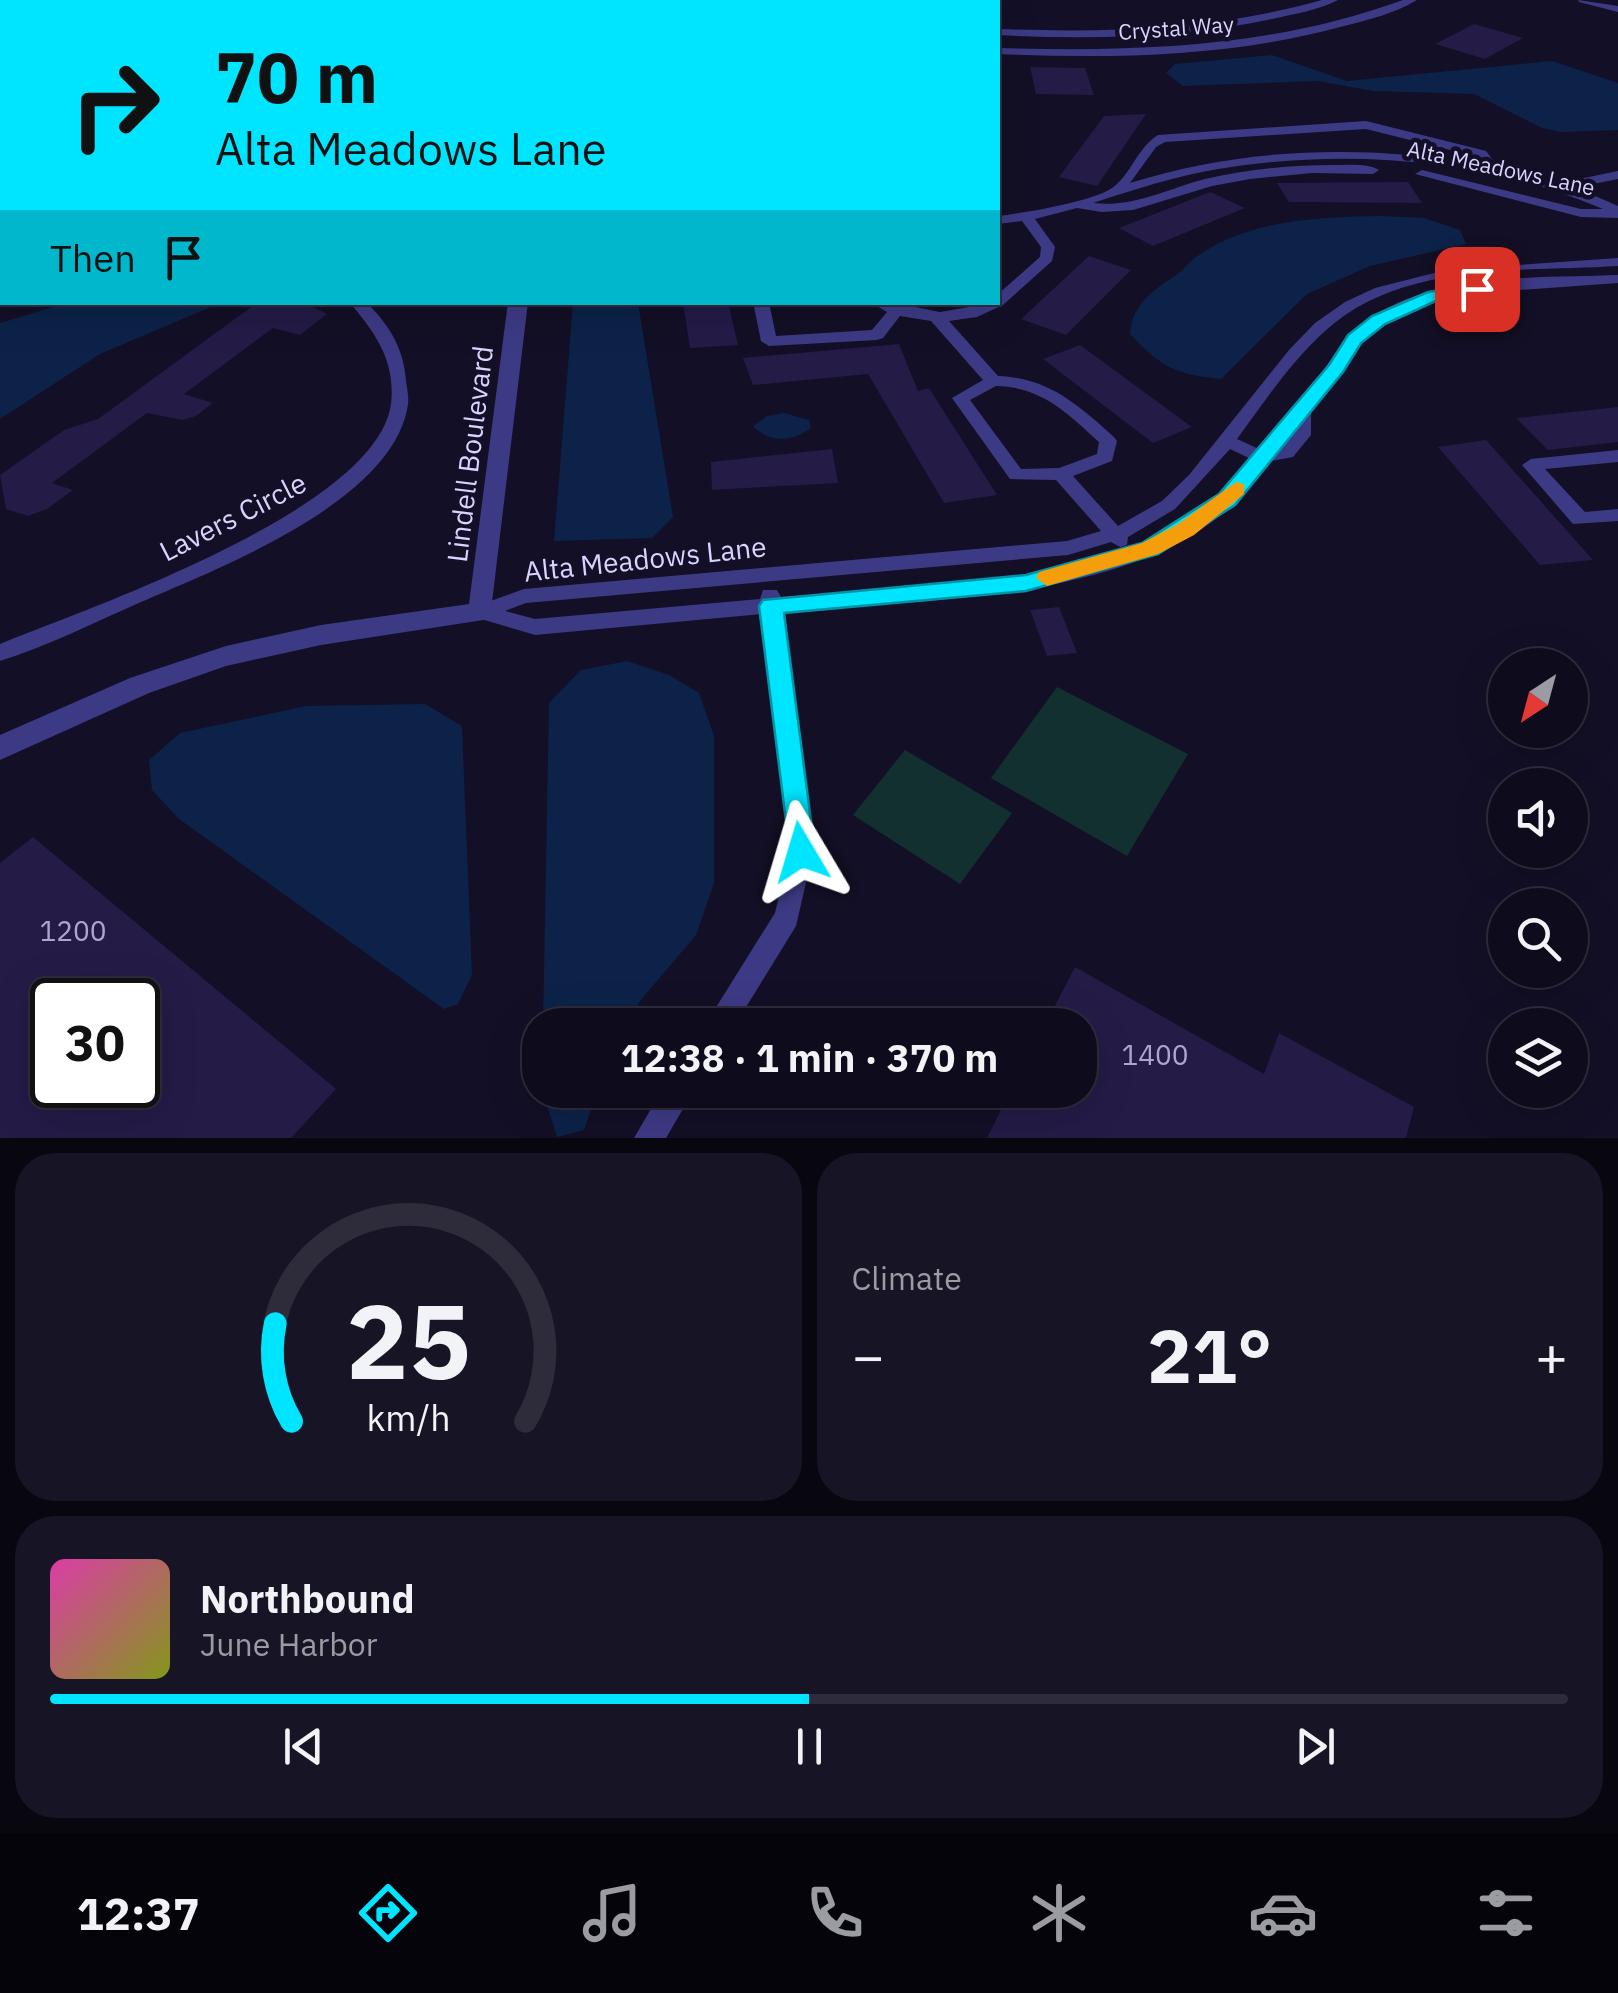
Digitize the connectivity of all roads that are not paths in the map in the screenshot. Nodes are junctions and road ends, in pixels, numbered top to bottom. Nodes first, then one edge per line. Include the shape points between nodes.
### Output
1 (1333, 0) edge
2 (1412, 0) edge
3 (1582, 0) edge
4 (1618, 9) edge
5 (1000, 32) edge
6 (1000, 50) edge
7 (1495, 171) junction
8 (1618, 175) edge
9 (1580, 191) junction
10 (1115, 194) junction
11 (1081, 206) junction
12 (1618, 212) edge
13 (1027, 218) junction
14 (1000, 220) edge
15 (1618, 262) edge
16 (1618, 279) edge
17 (1000, 299) edge
18 (359, 305) edge
19 (518, 305) edge
20 (762, 305) edge
21 (882, 305) edge
22 (992, 305) edge
23 (895, 312) junction
24 (934, 314) junction
25 (993, 382) junction
26 (1224, 440) junction
27 (1618, 456) edge
28 (1262, 457) junction
29 (1061, 474) junction
30 (1618, 515) edge
31 (1113, 533) junction
32 (1134, 554) junction
33 (768, 574) junction
34 (771, 606) junction
35 (481, 612) junction
36 (0, 653) edge
37 (0, 748) edge
38 (730, 1008) edge
39 (667, 1108) edge
40 (649, 1138) edge

1 - 5 street via 1193,28
2 - 6 street, Crystal Way via 1332,28 1236,45 1120,53
3 - 4 street
7 - 9 street, Alta Meadows Lane
7 - 10 street, Alta Meadows Lane via 1344,156 1296,158 1168,175
7 - 10 street, Alta Meadows Lane via 1482,154 1366,125 1162,138
8 - 9 street, Alta Meadows Lane
9 - 12 street, Alta Meadows Lane
10 - 11 street, Alta Meadows Lane
11 - 12 street, Alta Meadows Lane via 1118,212 1208,182 1362,170 1432,176 1581,213
11 - 13 street, Alta Meadows Lane
13 - 14 street, Alta Meadows Lane
13 - 17 street via 1048,247 1047,258
15 - 26 street, Alta Meadows Lane via 1453,274 1366,298 1318,327
16 - 28 street via 1477,289 1402,308 1354,339 1302,408 1302,435 1287,453
18 - 36 street, Lavers Circle via 388,334 401,380 374,456 343,488 248,546
19 - 35 street, Lindell Boulevard
20 - 23 street via 770,342 877,336
21 - 23 street
22 - 24 street via 976,314
23 - 24 street
24 - 25 street
25 - 29 street via 960,398 1016,475
25 - 29 street via 1042,386 1108,441 1106,457
26 - 28 street
26 - 31 street, Alta Meadows Lane via 1184,489 1142,524
27 - 30 street via 1530,465 1580,519
28 - 32 street, Alta Meadows Lane via 1227,500 1186,530
29 - 31 street
31 - 32 street
31 - 33 street, Alta Meadows Lane via 1068,548
32 - 34 street, Alta Meadows Lane via 1026,583
33 - 34 street
33 - 35 street, Alta Meadows Lane via 524,596
34 - 35 street, Alta Meadows Lane via 535,626
34 - 38 street via 801,852 787,917
35 - 37 street via 224,656
39 - 40 street

